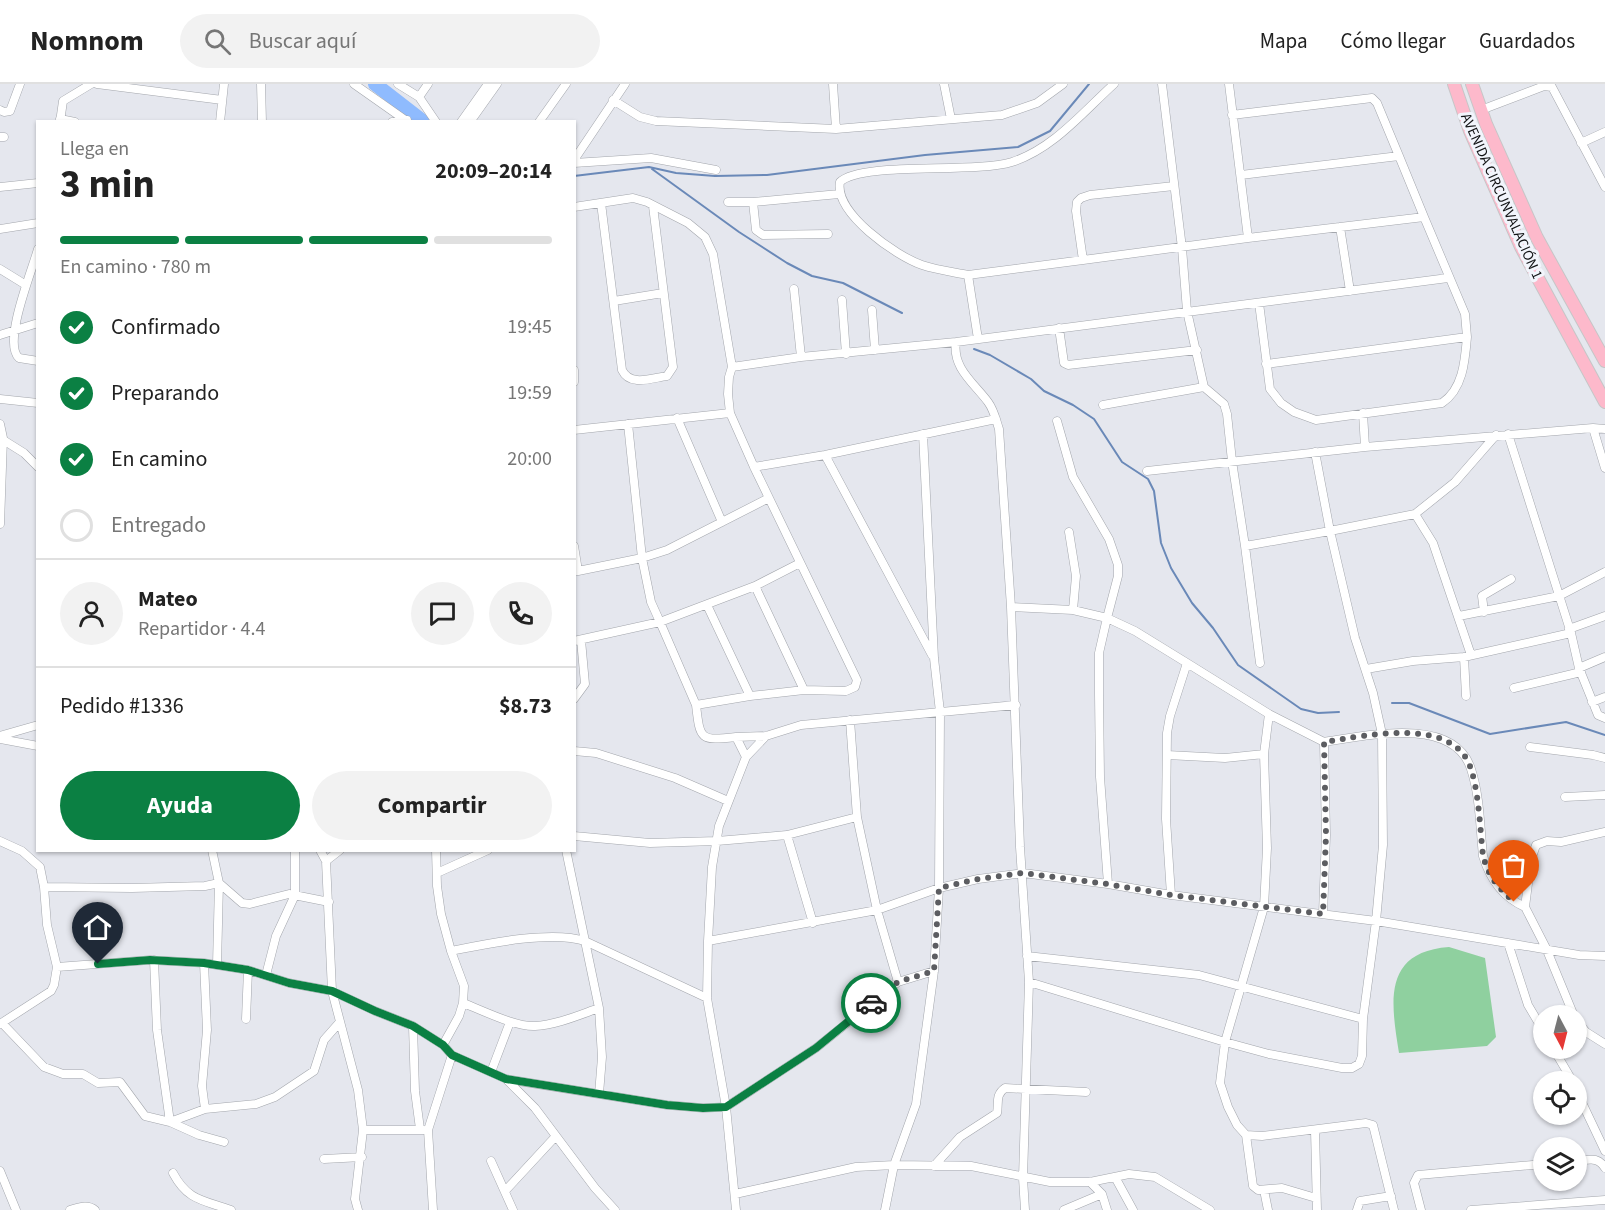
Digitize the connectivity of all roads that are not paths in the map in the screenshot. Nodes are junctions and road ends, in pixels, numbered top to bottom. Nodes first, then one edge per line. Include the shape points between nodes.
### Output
1 (20, 84) edge
2 (91, 84) edge
3 (97, 84) edge
4 (224, 84) edge
5 (261, 84) edge
6 (354, 84) edge
7 (398, 84) edge
8 (428, 84) edge
9 (488, 84) edge
10 (497, 84) edge
11 (566, 84) edge
12 (625, 84) edge
13 (833, 84) edge
14 (944, 84) edge
15 (1063, 84) edge
16 (1114, 84) edge
17 (1162, 84) edge
18 (1229, 84) edge
19 (1454, 84) edge
20 (1472, 84) edge
21 (419, 97) junction
22 (222, 100) junction
23 (614, 100) junction
24 (0, 110) edge
25 (1481, 110) junction
26 (1232, 115) junction
27 (951, 119) junction
28 (60, 120) edge
29 (220, 120) edge
30 (262, 120) edge
31 (406, 120) edge
32 (435, 120) edge
33 (462, 120) edge
34 (471, 120) edge
35 (540, 120) edge
36 (837, 129) junction
37 (1605, 132) edge
38 (1581, 143) junction
39 (1399, 156) junction
40 (576, 158) edge
41 (576, 161) edge
42 (716, 170) dead end
43 (1241, 175) junction
44 (36, 183) edge
45 (1174, 186) junction
46 (0, 187) edge
47 (1605, 187) edge
48 (839, 194) junction
49 (728, 202) dead end
50 (753, 202) junction
51 (601, 203) junction
52 (653, 206) junction
53 (576, 207) edge
54 (1424, 217) junction
55 (36, 223) edge
56 (1340, 227) junction
57 (0, 229) edge
58 (828, 234) dead end
59 (1248, 238) junction
60 (1182, 248) junction
61 (1083, 260) junction
62 (0, 269) edge
63 (34, 275) edge
64 (968, 275) junction
65 (1448, 278) junction
66 (26, 285) junction
67 (794, 289) dead end
68 (1350, 291) junction
69 (663, 293) junction
70 (842, 300) dead end
71 (614, 301) junction
72 (1259, 303) junction
73 (872, 310) dead end
74 (1187, 311) junction
75 (36, 324) edge
76 (1059, 328) junction
77 (14, 330) junction
78 (0, 335) edge
79 (1467, 338) junction
80 (978, 339) junction
81 (956, 342) junction
82 (875, 350) junction
83 (1197, 350) junction
84 (846, 354) junction
85 (801, 357) junction
86 (36, 361) edge
87 (1605, 361) edge
88 (1266, 364) junction
89 (732, 367) junction
90 (1204, 387) junction
91 (0, 399) edge
92 (1605, 402) edge
93 (36, 403) edge
94 (1103, 405) dead end
95 (730, 413) junction
96 (1363, 413) junction
97 (677, 418) junction
98 (996, 419) junction
99 (1058, 421) dead end
100 (628, 423) junction
101 (0, 424) edge
102 (1593, 428) junction
103 (1605, 429) edge
104 (576, 430) edge
105 (923, 434) junction
106 (1509, 434) junction
107 (1496, 435) junction
108 (2, 438) edge
109 (1365, 447) junction
110 (1315, 452) junction
111 (825, 455) junction
112 (1232, 461) junction
113 (36, 466) edge
114 (754, 467) junction
115 (1605, 468) edge
116 (1147, 471) dead end
117 (769, 498) junction
118 (1415, 514) junction
119 (722, 522) junction
120 (0, 524) edge
121 (1329, 531) junction
122 (1069, 532) dead end
123 (1245, 546) junction
124 (642, 558) junction
125 (800, 563) junction
126 (576, 572) edge
127 (1605, 572) edge
128 (1511, 579) dead end
129 (755, 586) junction
130 (1559, 596) junction
131 (708, 605) junction
132 (1011, 607) junction
133 (1073, 610) junction
134 (1484, 612) junction
135 (1460, 616) junction
136 (1605, 616) edge
137 (1107, 618) junction
138 (660, 622) junction
139 (1570, 631) junction
140 (578, 640) edge
141 (1468, 656) junction
142 (1605, 657) edge
143 (934, 658) junction
144 (1187, 663) junction
145 (1260, 663) dead end
146 (1366, 669) junction
147 (1580, 670) junction
148 (576, 684) edge
149 (585, 684) junction
150 (1514, 688) dead end
151 (804, 690) junction
152 (576, 696) edge
153 (750, 696) junction
154 (1466, 696) dead end
155 (1605, 697) edge
156 (1592, 702) junction
157 (696, 705) junction
158 (1016, 705) junction
159 (940, 712) junction
160 (1269, 714) junction
161 (1605, 718) edge
162 (850, 720) junction
163 (36, 725) edge
164 (1382, 734) junction
165 (766, 736) junction
166 (0, 737) edge
167 (736, 737) junction
168 (1324, 742) junction
169 (36, 746) edge
170 (1530, 747) dead end
171 (576, 751) edge
172 (1167, 754) junction
173 (1264, 754) junction
174 (746, 757) junction
175 (1605, 758) edge
176 (1605, 795) edge
177 (1565, 797) dead end
178 (728, 801) junction
179 (857, 817) junction
180 (1605, 832) edge
181 (787, 835) junction
182 (576, 836) edge
183 (0, 841) edge
184 (717, 841) junction
185 (212, 852) edge
186 (295, 852) edge
187 (321, 852) edge
188 (337, 852) edge
189 (436, 852) edge
190 (484, 852) edge
191 (566, 852) edge
192 (326, 861) junction
193 (437, 873) junction
194 (1023, 873) junction
195 (219, 883) junction
196 (1107, 884) junction
197 (44, 887) junction
198 (939, 888) junction
199 (295, 895) junction
200 (1171, 895) junction
201 (328, 902) junction
202 (1264, 907) junction
203 (1525, 907) junction
204 (877, 910) junction
205 (1323, 914) junction
206 (1376, 921) junction
207 (813, 923) junction
208 (585, 941) junction
209 (708, 941) junction
210 (1508, 943) junction
211 (1546, 948) junction
212 (451, 951) junction
213 (1027, 956) junction
214 (1605, 956) edge
215 (154, 960) junction
216 (204, 963) junction
217 (217, 965) junction
218 (57, 967) junction
219 (248, 970) junction
220 (934, 971) junction
221 (266, 975) junction
222 (898, 982) junction
223 (1029, 982) junction
224 (1242, 986) junction
225 (332, 991) junction
226 (707, 998) junction
227 (463, 1003) junction
228 (1569, 1005) edge
229 (598, 1008) junction
230 (1533, 1013) edge
231 (246, 1018) dead end
232 (1363, 1019) junction
233 (510, 1022) junction
234 (1, 1023) edge
235 (339, 1023) junction
236 (413, 1026) junction
237 (1587, 1033) edge
238 (1225, 1042) junction
239 (1605, 1044) edge
240 (443, 1045) junction
241 (452, 1055) junction
242 (491, 1072) junction
243 (506, 1079) junction
244 (1026, 1088) junction
245 (1086, 1092) dead end
246 (599, 1094) junction
247 (726, 1107) junction
248 (205, 1109) junction
249 (1587, 1113) edge
250 (170, 1122) junction
251 (363, 1130) junction
252 (424, 1130) junction
253 (1315, 1130) junction
254 (1246, 1135) junction
255 (556, 1136) junction
256 (224, 1142) dead end
257 (1605, 1151) edge
258 (362, 1157) junction
259 (324, 1159) dead end
260 (1587, 1160) edge
261 (491, 1161) dead end
262 (894, 1165) junction
263 (1533, 1165) edge
264 (934, 1166) junction
265 (1605, 1168) edge
266 (0, 1172) edge
267 (173, 1173) dead end
268 (1114, 1177) junction
269 (1023, 1178) junction
270 (1090, 1182) junction
271 (1264, 1190) junction
272 (506, 1191) junction
273 (735, 1194) junction
274 (1102, 1194) junction
275 (1391, 1196) junction
276 (1316, 1198) junction
277 (1605, 1200) edge
278 (16, 1210) edge
279 (70, 1210) edge
280 (95, 1210) edge
281 (231, 1210) edge
282 (358, 1210) edge
283 (433, 1210) edge
284 (513, 1210) edge
285 (615, 1210) edge
286 (736, 1210) edge
287 (885, 1210) edge
288 (1024, 1210) edge
289 (1064, 1210) edge
290 (1107, 1210) edge
291 (1133, 1210) edge
292 (1210, 1210) edge
293 (1268, 1210) edge
294 (1317, 1210) edge
295 (1357, 1210) edge
296 (1394, 1210) edge
297 (1421, 1210) edge
298 (1471, 1210) edge

1 - 24 street via 10,111
2 - 28 street via 63,101
3 - 22 street
4 - 22 street
5 - 30 street
6 - 31 street
7 - 21 street
8 - 21 street
9 - 33 street
10 - 34 street
11 - 35 street
12 - 23 street
13 - 36 street
14 - 27 street
15 - 27 street via 1037,103 1002,115
16 - 48 street via 1056,137 1020,159 968,169 862,173 843,179
17 - 45 street
18 - 26 street
19 - 92 main road, AVENIDA CIRCUNVALACIÓN 1 via 1470,131 1521,247
20 - 25 main road, AVENIDA CIRCUNVALACIÓN 1
21 - 32 street
22 - 29 street
23 - 36 street via 640,117 656,121
23 - 40 street
25 - 38 street via 1544,86 1552,87
25 - 87 main road, AVENIDA CIRCUNVALACIÓN 1 via 1537,238
26 - 39 street via 1372,98
26 - 43 street
27 - 36 street
37 - 38 street
38 - 47 street
39 - 43 street
39 - 54 street
41 - 42 street via 651,158
43 - 59 street
44 - 46 street
45 - 60 street
45 - 61 street via 1081,198 1076,210
48 - 50 street
48 - 64 street via 858,222 893,250 921,264
49 - 50 street
50 - 58 street via 756,230 763,235
51 - 52 street via 633,198
51 - 53 street
51 - 71 street
52 - 69 street
52 - 89 street via 688,223 705,237 713,254
54 - 56 street
54 - 65 street
55 - 57 street
56 - 59 street
56 - 68 street
59 - 60 street
60 - 61 street
60 - 74 street
61 - 64 street
62 - 66 street
63 - 66 street
64 - 80 street
65 - 68 street
65 - 79 street via 1465,314
66 - 77 street
67 - 85 street
68 - 72 street
69 - 71 street
69 - 71 street via 673,367 667,376 633,381 625,376
70 - 84 street
72 - 74 street
72 - 88 street
73 - 82 street
74 - 76 street
74 - 83 street
75 - 77 street
76 - 80 street
76 - 83 street via 1064,363 1068,365
77 - 78 street
77 - 86 street via 17,356
79 - 88 street
79 - 96 street via 1464,369 1448,399
80 - 81 street
81 - 82 street
81 - 98 street via 958,366 990,405
82 - 84 street
83 - 90 street
84 - 85 street
85 - 89 street
88 - 96 street via 1270,389 1294,412 1316,420
89 - 95 street
90 - 94 street
90 - 112 street via 1224,404
91 - 93 street
95 - 97 street
95 - 114 street
96 - 109 street
97 - 100 street
97 - 119 street
98 - 105 street
98 - 132 street
99 - 137 street via 1073,477 1109,539 1118,566
100 - 104 street
100 - 124 street
101 - 108 street
102 - 103 street
102 - 106 street
102 - 115 street
105 - 111 street
105 - 143 street
106 - 107 street
106 - 130 street
107 - 109 street
107 - 118 street via 1455,482
108 - 113 street
108 - 120 street
109 - 110 street
110 - 112 street
110 - 121 street
111 - 114 street
111 - 143 street
112 - 116 street
112 - 123 street
114 - 117 street
117 - 119 street
117 - 125 street
118 - 121 street
118 - 135 street via 1433,543
119 - 124 street
121 - 123 street
121 - 146 street
122 - 133 street via 1076,576
123 - 145 street
124 - 126 street
124 - 138 street via 651,602
125 - 129 street
125 - 151 street via 857,680 855,687 846,692
127 - 130 street
128 - 134 street via 1482,596
129 - 131 street
129 - 151 street
130 - 134 street
130 - 139 street
131 - 138 street
131 - 153 street
132 - 133 street
132 - 158 street
133 - 137 street
134 - 135 street
135 - 141 street
136 - 139 street
137 - 144 street
137 - 196 street via 1099,653 1100,777
138 - 140 street
138 - 157 street
139 - 141 street
139 - 147 street
140 - 149 street
141 - 146 street
141 - 154 street
142 - 147 street
143 - 159 street
144 - 160 street
144 - 172 street via 1170,716
146 - 164 street
147 - 150 street
147 - 156 street
148 - 149 street
149 - 152 street
151 - 153 street
153 - 157 street
155 - 156 street
156 - 161 street
157 - 167 street via 699,730 705,737
158 - 159 street
158 - 194 street
159 - 162 street
159 - 198 street
160 - 168 street
160 - 173 street
162 - 165 street via 801,725
162 - 179 street
163 - 166 street
164 - 168 street
164 - 203 street via 1433,735 1464,754 1474,781 1486,867 1503,892
164 - 206 street via 1383,844
165 - 167 street
165 - 174 street
166 - 169 street
167 - 174 street
168 - 205 street
170 - 175 street
171 - 178 street via 597,753 675,778
172 - 173 street via 1225,758
172 - 200 street
173 - 202 street
174 - 178 street
176 - 177 street
178 - 184 street
179 - 181 street
179 - 204 street
180 - 203 street via 1536,844
181 - 184 street
181 - 207 street
182 - 184 street via 650,843
183 - 197 street via 22,851 40,867
184 - 209 street
185 - 195 street
186 - 199 street
187 - 192 street
188 - 192 street
189 - 193 street
190 - 193 street
191 - 208 street
192 - 201 street
193 - 212 street via 441,914
194 - 196 street
194 - 198 street
194 - 213 street
195 - 197 street via 132,888
195 - 199 street via 242,903
195 - 217 street
196 - 200 street
197 - 218 street
198 - 204 street
198 - 220 street
199 - 201 street
199 - 221 street via 276,936
200 - 202 street
201 - 225 street
202 - 205 street
202 - 224 street
203 - 211 street
204 - 207 street
204 - 222 street
205 - 206 street
206 - 210 street
206 - 232 street
207 - 209 street
208 - 212 street via 571,936 525,939
208 - 226 street
208 - 229 street
209 - 226 street
210 - 211 street
210 - 230 street
211 - 214 street
211 - 228 street
212 - 227 street via 464,986
213 - 223 street
213 - 224 street via 1199,975
215 - 216 street
215 - 218 street
215 - 250 street via 157,1030
216 - 217 street
216 - 248 street
217 - 219 street
218 - 234 street via 51,991
219 - 221 street
219 - 231 street
220 - 222 street
220 - 262 street via 916,1104
221 - 225 street
222 - 247 street via 816,1048
223 - 238 street
223 - 244 street
224 - 232 street
224 - 238 street
225 - 235 street
225 - 236 street
226 - 247 street
227 - 233 street
227 - 240 street
229 - 233 street via 535,1026
229 - 246 street via 602,1057
232 - 238 street via 1362,1056 1352,1068
233 - 242 street
234 - 250 street via 44,1067 63,1074 83,1074 98,1083 120,1082 145,1116
235 - 248 street via 324,1040 310,1074 266,1101
235 - 251 street via 358,1090
236 - 240 street
236 - 252 street via 415,1091
237 - 239 street
238 - 254 street via 1220,1083 1237,1125
240 - 241 street
241 - 242 street
241 - 252 street
242 - 243 street
243 - 246 street
243 - 255 street
244 - 245 street
244 - 264 street via 1000,1091 997,1113 960,1137
244 - 269 street
246 - 247 street via 667,1105
247 - 273 street
248 - 250 street
249 - 257 street
250 - 256 street
251 - 252 street
251 - 258 street
252 - 283 street
253 - 254 street
253 - 275 street via 1373,1125
253 - 276 street
254 - 271 street via 1253,1186
255 - 272 street
255 - 285 street
258 - 259 street
258 - 282 street
260 - 265 street via 1596,1159
261 - 272 street
262 - 264 street
262 - 273 street via 856,1167
262 - 287 street
263 - 297 street via 1418,1175 1414,1183
264 - 269 street via 971,1166
266 - 278 street
267 - 281 street via 180,1187 193,1197
268 - 270 street
268 - 291 street
268 - 292 street via 1129,1174 1155,1178
269 - 270 street
269 - 288 street
270 - 274 street
271 - 276 street via 1282,1188
271 - 293 street
272 - 284 street
273 - 286 street
274 - 289 street
274 - 290 street
275 - 295 street via 1360,1201
275 - 296 street
276 - 294 street
277 - 298 street
279 - 280 street via 81,1206

